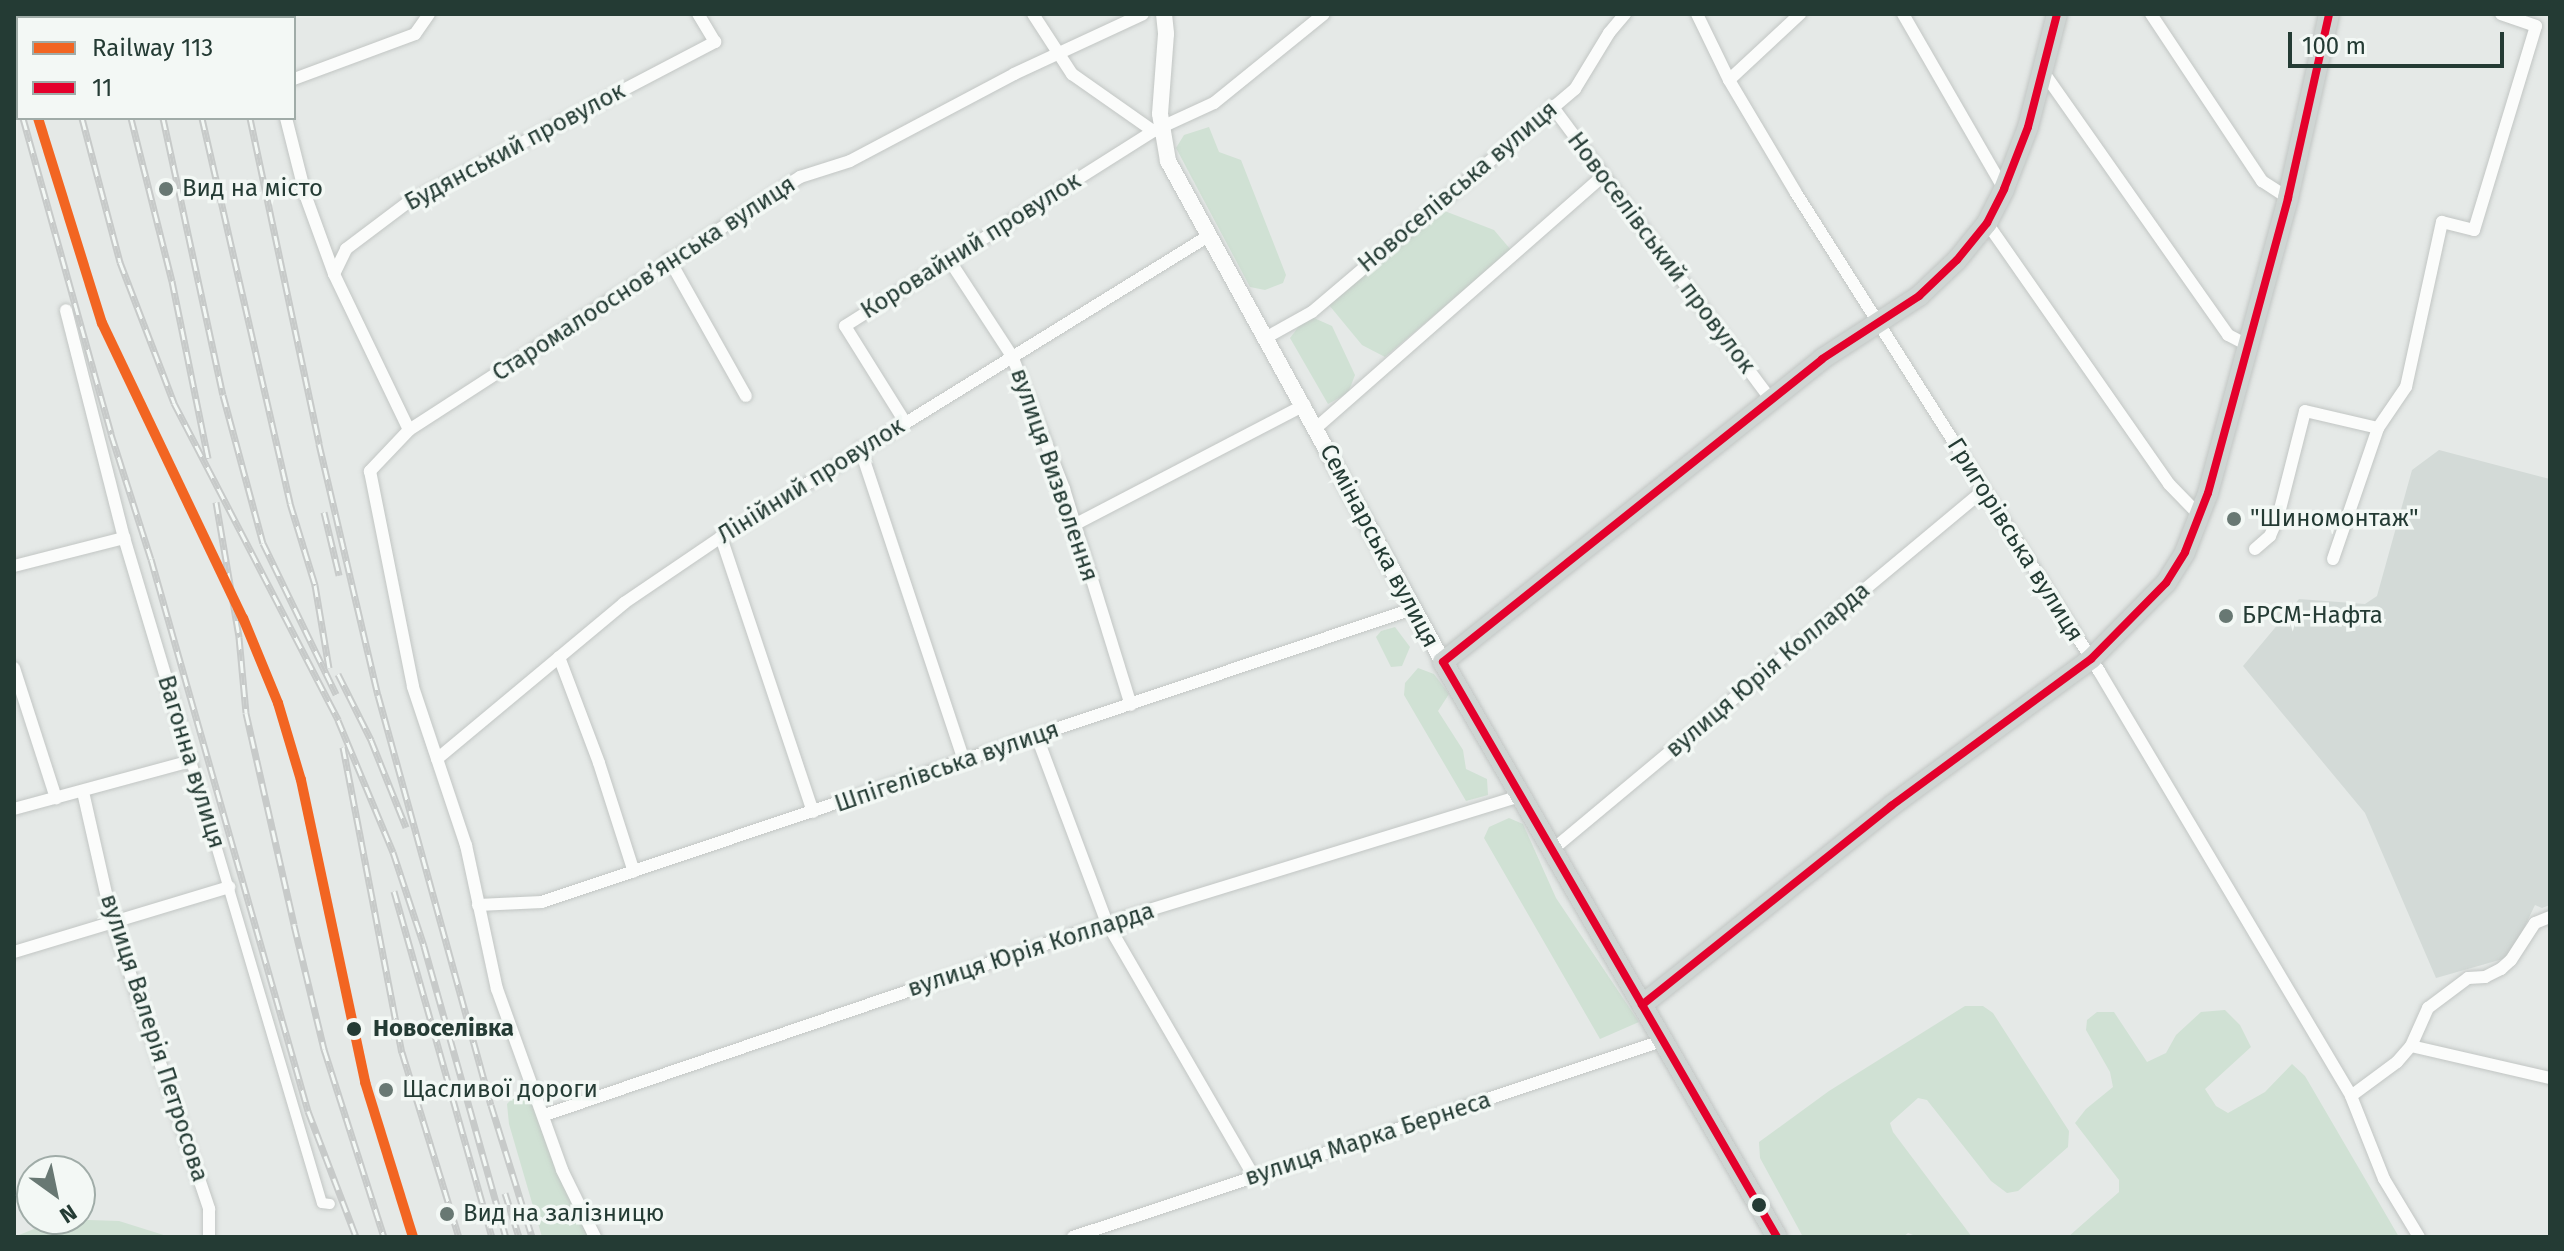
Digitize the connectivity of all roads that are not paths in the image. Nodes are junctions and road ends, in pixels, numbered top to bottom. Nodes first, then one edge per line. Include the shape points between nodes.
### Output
1 (429, 14) edge
2 (698, 14) edge
3 (1033, 14) edge
4 (1143, 14) edge
5 (1164, 14) edge
6 (1324, 14) edge
7 (1625, 14) edge
8 (1697, 14) edge
9 (1800, 14) edge
10 (1903, 14) edge
11 (2057, 14) edge
12 (2151, 14) edge
13 (2329, 14) edge
14 (2501, 14) edge
15 (1056, 55) junction
16 (2044, 73) junction
17 (296, 78) edge
18 (1729, 80) junction
19 (1552, 106) junction
20 (287, 120) edge
21 (1157, 129) junction
22 (1603, 176) junction
23 (2004, 189) junction
24 (2288, 198) junction
25 (1987, 223) junction
26 (1210, 235) junction
27 (948, 258) junction
28 (669, 259) junction
29 (334, 274) junction
30 (66, 310) dead end
31 (1877, 321) junction
32 (1267, 337) junction
33 (2248, 345) junction
34 (1012, 356) junction
35 (746, 396) dead end
36 (1771, 400) junction
37 (1305, 405) junction
38 (905, 422) junction
39 (1316, 428) junction
40 (2378, 428) junction
41 (409, 430) junction
42 (860, 448) junction
43 (1984, 490) junction
44 (2201, 517) junction
45 (1074, 525) junction
46 (721, 537) junction
47 (124, 538) junction
48 (2255, 549) dead end
49 (2333, 559) dead end
50 (14, 566) edge
51 (1412, 609) junction
52 (559, 657) junction
53 (2091, 659) junction
54 (1443, 662) junction
55 (14, 668) edge
56 (1131, 705) junction
57 (1037, 737) junction
58 (437, 759) junction
59 (191, 761) junction
60 (964, 761) junction
61 (83, 792) junction
62 (1521, 796) junction
63 (56, 798) junction
64 (14, 809) edge
65 (813, 812) junction
66 (1552, 850) junction
67 (634, 872) junction
68 (229, 887) junction
69 (478, 905) junction
70 (2550, 917) edge
71 (112, 920) junction
72 (1107, 923) junction
73 (14, 952) edge
74 (1642, 1005) junction
75 (1662, 1041) junction
76 (2411, 1046) junction
77 (2550, 1078) edge
78 (2351, 1096) junction
79 (545, 1115) junction
80 (1254, 1177) junction
81 (330, 1204) dead end
82 (209, 1237) edge
83 (595, 1237) edge
84 (1073, 1237) edge
85 (1777, 1237) edge
86 (2419, 1237) edge

1 - 17 street via 415,34
2 - 29 street, Будянський провулок via 715,42 407,203 346,249
3 - 15 street
4 - 15 street, Старомалооснов’янська вулиця
5 - 21 street, Семінарська вулиця
6 - 21 street, Коровайний провулок via 1214,103
7 - 19 street, Новоселівська вулиця via 1575,89
8 - 18 street, Григорівська вулиця
9 - 18 street
10 - 23 street
11 - 16 main road
12 - 24 street via 2262,181
13 - 24 main road
14 - 40 street via 2536,26 2474,230 2442,222 2406,387
15 - 21 street via 1092,91
15 - 28 street, Старомалооснов’янська вулиця via 850,161 800,177
16 - 23 main road
16 - 33 street via 2228,335
18 - 31 street, Григорівська вулиця
19 - 22 street, Новоселівський провулок
19 - 32 street, Новоселівська вулиця via 1312,312
20 - 29 street via 306,197
21 - 26 street, Семінарська вулиця via 1168,161
21 - 27 street, Коровайний провулок
22 - 36 street, Новоселівський провулок
22 - 39 street
23 - 25 main road
24 - 33 main road
25 - 31 main road via 1919,296
25 - 44 street via 2169,484
26 - 32 street, Семінарська вулиця
26 - 34 street, Лінійний провулок
27 - 34 street, вулиця Визволення
27 - 38 street, Коровайний провулок via 845,326
28 - 35 street
28 - 41 street, Старомалооснов’янська вулиця
29 - 41 street
30 - 47 street, Вагонна вулиця
31 - 36 main road
31 - 43 street, Григорівська вулиця
32 - 37 street, Семінарська вулиця
33 - 44 main road
34 - 38 street, Лінійний провулок
34 - 45 street, вулиця Визволення
36 - 54 main road
37 - 39 street, Семінарська вулиця
37 - 45 street
38 - 42 street, Лінійний провулок
39 - 51 street, Семінарська вулиця
40 - 48 street via 2305,411 2278,517 2270,536
40 - 49 street
41 - 58 street, Старомалооснов’янська вулиця via 370,471 413,687
42 - 46 street, Лінійний провулок
42 - 60 street
43 - 53 street, Григорівська вулиця
43 - 66 street, вулиця Юрія Колларда
44 - 53 main road via 2166,583
45 - 56 street, вулиця Визволення
46 - 52 street, Лінійний провулок via 624,603
46 - 65 street
47 - 50 street
47 - 59 street, Вагонна вулиця
51 - 54 street, Семінарська вулиця
51 - 56 street, Шпігелівська вулиця
52 - 58 street, Лінійний провулок
52 - 67 street
53 - 74 main road via 1891,806
53 - 78 street, Григорівська вулиця
54 - 62 main road, Семінарська вулиця
55 - 63 street
56 - 57 street, Шпігелівська вулиця
57 - 60 street, Шпігелівська вулиця
57 - 72 street
58 - 69 street via 466,845
59 - 61 street
59 - 68 street, Вагонна вулиця
60 - 65 street, Шпігелівська вулиця
61 - 63 street
61 - 71 street, вулиця Валерія Петросова
62 - 66 main road, Семінарська вулиця
62 - 72 street, вулиця Юрія Колларда
63 - 64 street
65 - 67 street, Шпігелівська вулиця
66 - 74 main road, Семінарська вулиця
67 - 69 street, Шпігелівська вулиця via 542,902
68 - 71 street
68 - 81 street, Вагонна вулиця via 322,1203
69 - 79 street via 497,989
70 - 76 street via 2535,923 2501,969 2468,978 2428,1008
71 - 73 street
71 - 82 street, вулиця Валерія Петросова via 201,1182 209,1209
72 - 79 street, вулиця Юрія Колларда
72 - 80 street
74 - 75 main road, Семінарська вулиця
75 - 80 street, вулиця Марка Бернеса
75 - 85 main road, Семінарська вулиця
76 - 77 street
76 - 78 street
78 - 86 street, Григорівська вулиця via 2384,1179
79 - 83 street via 562,1170
80 - 84 street, вулиця Марка Бернеса

